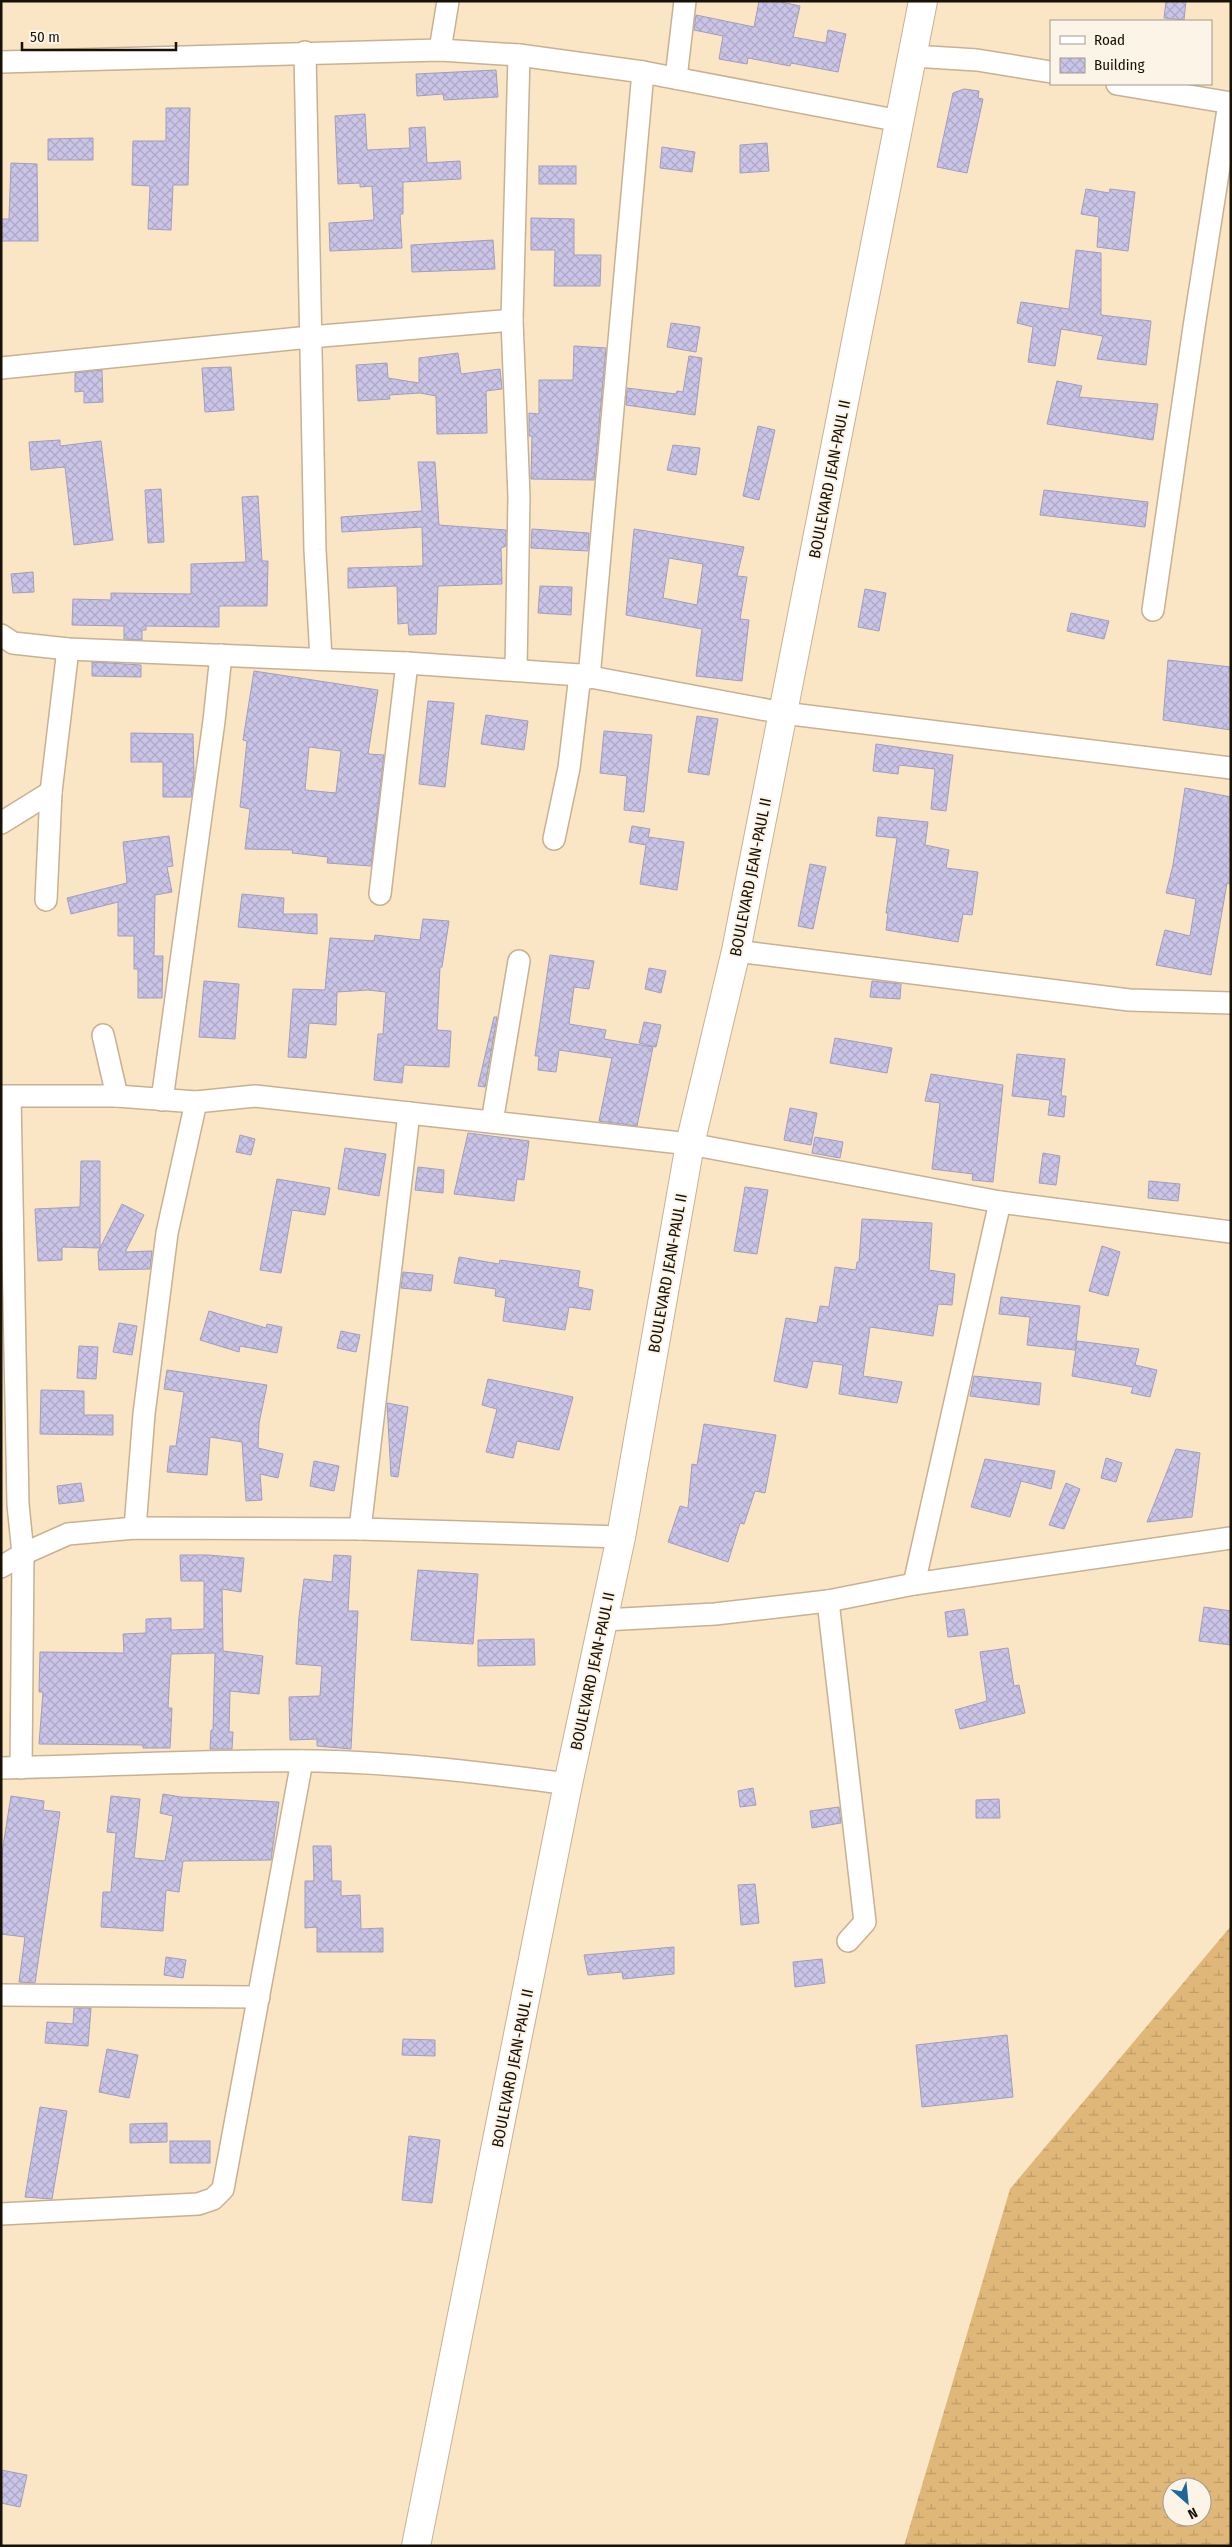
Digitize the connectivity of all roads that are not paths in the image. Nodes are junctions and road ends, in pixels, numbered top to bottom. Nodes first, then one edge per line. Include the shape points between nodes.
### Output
1 (448, 1) edge
2 (685, 1) edge
3 (923, 1) edge
4 (440, 50) junction
5 (305, 52) junction
6 (519, 55) junction
7 (913, 56) junction
8 (1, 62) edge
9 (643, 72) junction
10 (1050, 72) edge
11 (676, 78) junction
12 (1124, 85) edge
13 (1230, 103) edge
14 (900, 121) junction
15 (512, 320) junction
16 (310, 337) junction
17 (1, 368) edge
18 (1153, 610) dead end
19 (1, 634) edge
20 (68, 649) junction
21 (220, 655) junction
22 (320, 659) junction
23 (407, 663) junction
24 (516, 670) junction
25 (585, 677) junction
26 (783, 713) junction
27 (1231, 768) edge
28 (51, 792) junction
29 (1, 823) edge
30 (554, 839) dead end
31 (380, 894) dead end
32 (46, 900) dead end
33 (736, 951) junction
34 (519, 961) dead end
35 (1231, 1003) edge
36 (103, 1035) dead end
37 (6, 1096) edge
38 (117, 1096) junction
39 (162, 1100) junction
40 (196, 1102) junction
41 (409, 1113) junction
42 (492, 1122) junction
43 (690, 1144) junction
44 (6, 1177) edge
45 (1000, 1202) junction
46 (1231, 1232) edge
47 (8, 1359) edge
48 (135, 1528) junction
49 (360, 1529) junction
50 (620, 1537) junction
51 (1231, 1538) edge
52 (23, 1554) junction
53 (1, 1567) edge
54 (914, 1584) junction
55 (828, 1601) junction
56 (604, 1620) junction
57 (302, 1762) junction
58 (11, 1768) edge
59 (568, 1784) junction
60 (848, 1941) dead end
61 (1, 1995) edge
62 (260, 1997) junction
63 (1, 2214) edge
64 (416, 2546) edge

1 - 4 street
2 - 11 street
3 - 7 main road, BOULEVARD JEAN-PAUL II
4 - 5 street
4 - 6 street
5 - 8 street
5 - 16 street
6 - 9 street
6 - 15 street
7 - 10 street via 977,60
7 - 14 main road, BOULEVARD JEAN-PAUL II
9 - 11 street
9 - 25 street
11 - 14 street
12 - 13 street
13 - 18 street
14 - 26 main road, BOULEVARD JEAN-PAUL II
15 - 16 street
15 - 24 street via 519,497
16 - 17 street
16 - 22 street
19 - 20 street via 13,643
20 - 21 street
20 - 28 street
21 - 22 street
21 - 39 street via 214,721
22 - 23 street
23 - 24 street
23 - 31 street
24 - 25 street
25 - 26 street
25 - 30 street
26 - 27 street
26 - 33 main road, BOULEVARD JEAN-PAUL II
28 - 29 street
28 - 32 street
33 - 35 street via 1129,1000
33 - 43 main road, BOULEVARD JEAN-PAUL II
34 - 42 street
36 - 38 street
37 - 38 street
37 - 44 street
38 - 39 street
39 - 40 street
40 - 41 street via 255,1096
40 - 48 street via 167,1233 144,1414
41 - 42 street
41 - 49 street
42 - 43 street
43 - 45 street
43 - 50 main road, BOULEVARD JEAN-PAUL II
44 - 47 street
45 - 46 street
45 - 54 street
47 - 52 street
48 - 49 street
48 - 52 street via 68,1534
49 - 50 street
50 - 56 main road, BOULEVARD JEAN-PAUL II
51 - 54 street
52 - 53 street
52 - 58 street
54 - 55 street
55 - 56 street via 715,1614
55 - 60 street via 865,1922
56 - 59 main road, BOULEVARD JEAN-PAUL II
57 - 58 street via 118,1763
57 - 59 street via 430,1768
57 - 62 street
59 - 64 main road, BOULEVARD JEAN-PAUL II
61 - 62 street
62 - 63 street via 227,2174 223,2189 213,2199 198,2204

